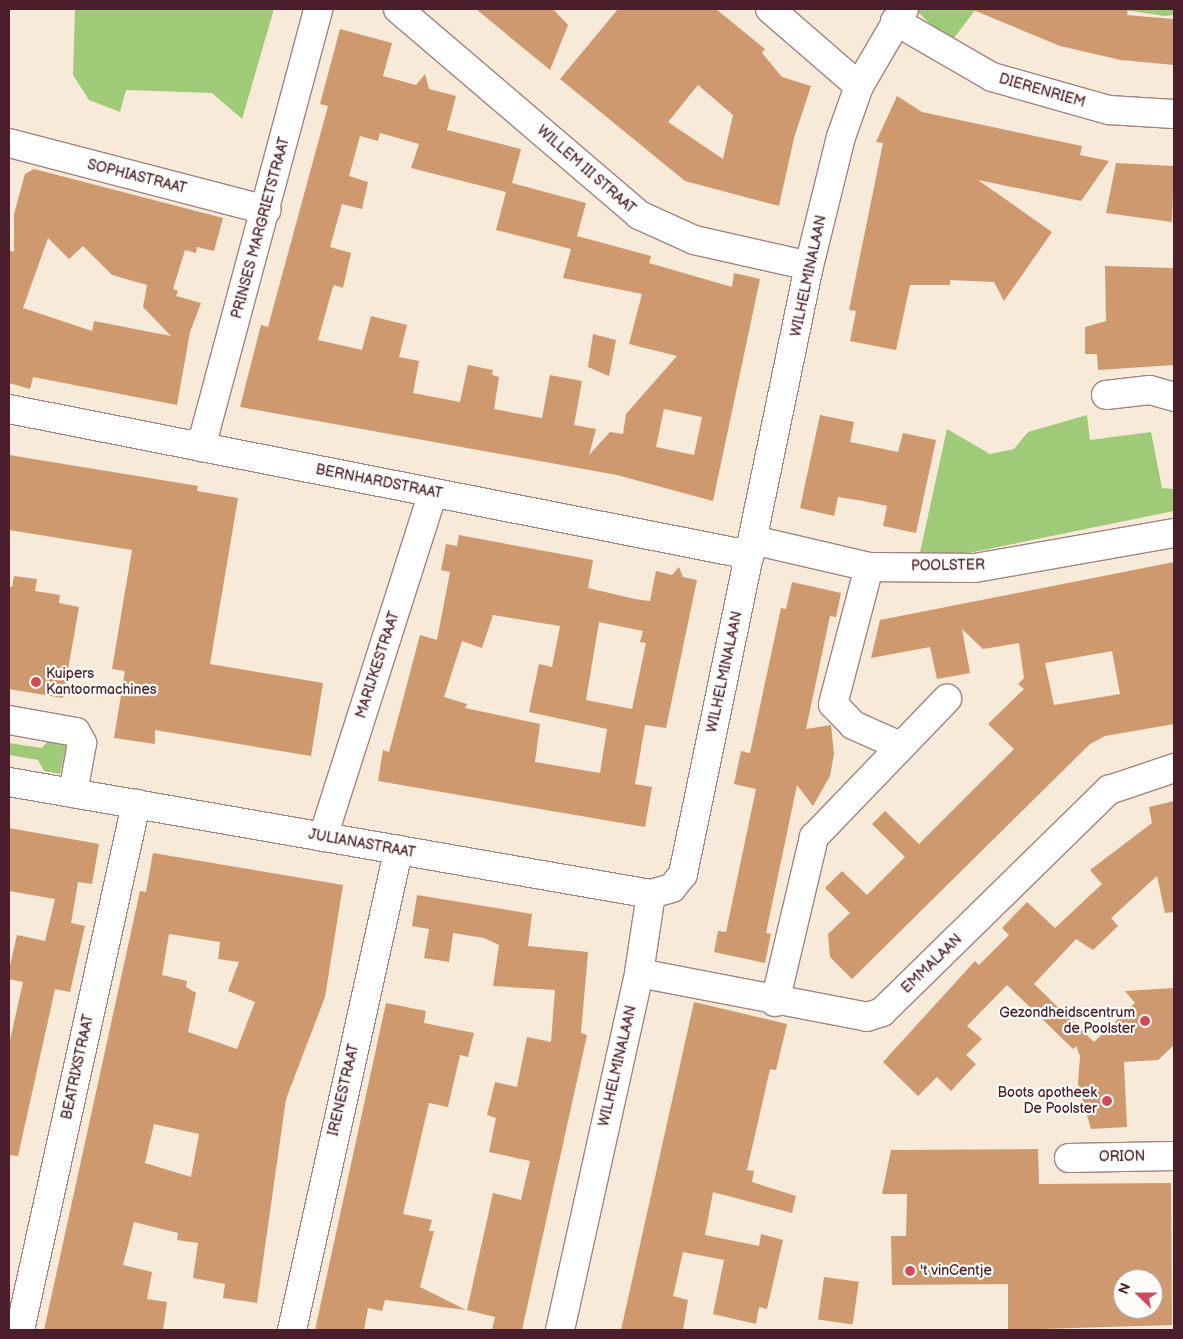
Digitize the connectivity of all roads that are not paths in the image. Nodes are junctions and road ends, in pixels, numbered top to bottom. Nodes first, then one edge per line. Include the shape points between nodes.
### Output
1 (318, 9) edge
2 (398, 9) edge
3 (770, 9) edge
4 (899, 15) edge
5 (859, 86) junction
6 (1174, 114) edge
7 (9, 143) edge
8 (266, 210) junction
9 (809, 266) junction
10 (1106, 395) dead end
11 (1174, 397) edge
12 (9, 409) edge
13 (201, 447) junction
14 (433, 493) junction
15 (1174, 533) edge
16 (751, 548) junction
17 (869, 567) junction
18 (947, 699) dead end
19 (9, 720) edge
20 (900, 746) junction
21 (1174, 768) edge
22 (9, 782) edge
23 (73, 793) junction
24 (136, 804) junction
25 (323, 837) junction
26 (398, 850) junction
27 (652, 894) junction
28 (639, 973) junction
29 (775, 1002) junction
30 (1174, 1156) edge
31 (1069, 1158) dead end
32 (20, 1330) edge
33 (292, 1330) edge
34 (560, 1330) edge

1 - 8 street, PRINSES MARGRIETSTRAAT
2 - 9 street, WILLEM III STRAAT via 639,215 694,240
3 - 5 street
4 - 5 street, WILHELMINALAAN
4 - 6 street, DIERENRIEM via 992,77 1109,110
5 - 9 street, WILHELMINALAAN via 841,137
7 - 8 street, SOPHIASTRAAT
8 - 13 street, PRINSES MARGRIETSTRAAT
9 - 16 street, WILHELMINALAAN
10 - 11 street via 1150,390
12 - 13 street, BERNHARDSTRAAT
13 - 14 street, BERNHARDSTRAAT
14 - 16 street, BERNHARDSTRAAT
14 - 25 street, MARIJKESTRAAT
15 - 17 street, POOLSTER via 975,568
16 - 17 street, POOLSTER
16 - 27 street, WILHELMINALAAN via 683,874 672,888
17 - 20 street via 833,704 853,725
18 - 20 street
19 - 23 street via 76,732 82,743
20 - 29 street via 814,837
21 - 29 street, EMMALAAN via 1109,790 882,1012 867,1017
22 - 23 street, JULIANASTRAAT
23 - 24 street, JULIANASTRAAT
24 - 25 street, JULIANASTRAAT
24 - 32 street, BEATRIXSTRAAT
25 - 26 street, JULIANASTRAAT
26 - 27 street, JULIANASTRAAT
26 - 33 street, IRENESTRAAT
27 - 28 street, WILHELMINALAAN
28 - 29 street, EMMALAAN
28 - 34 street, WILHELMINALAAN
30 - 31 street, ORION

